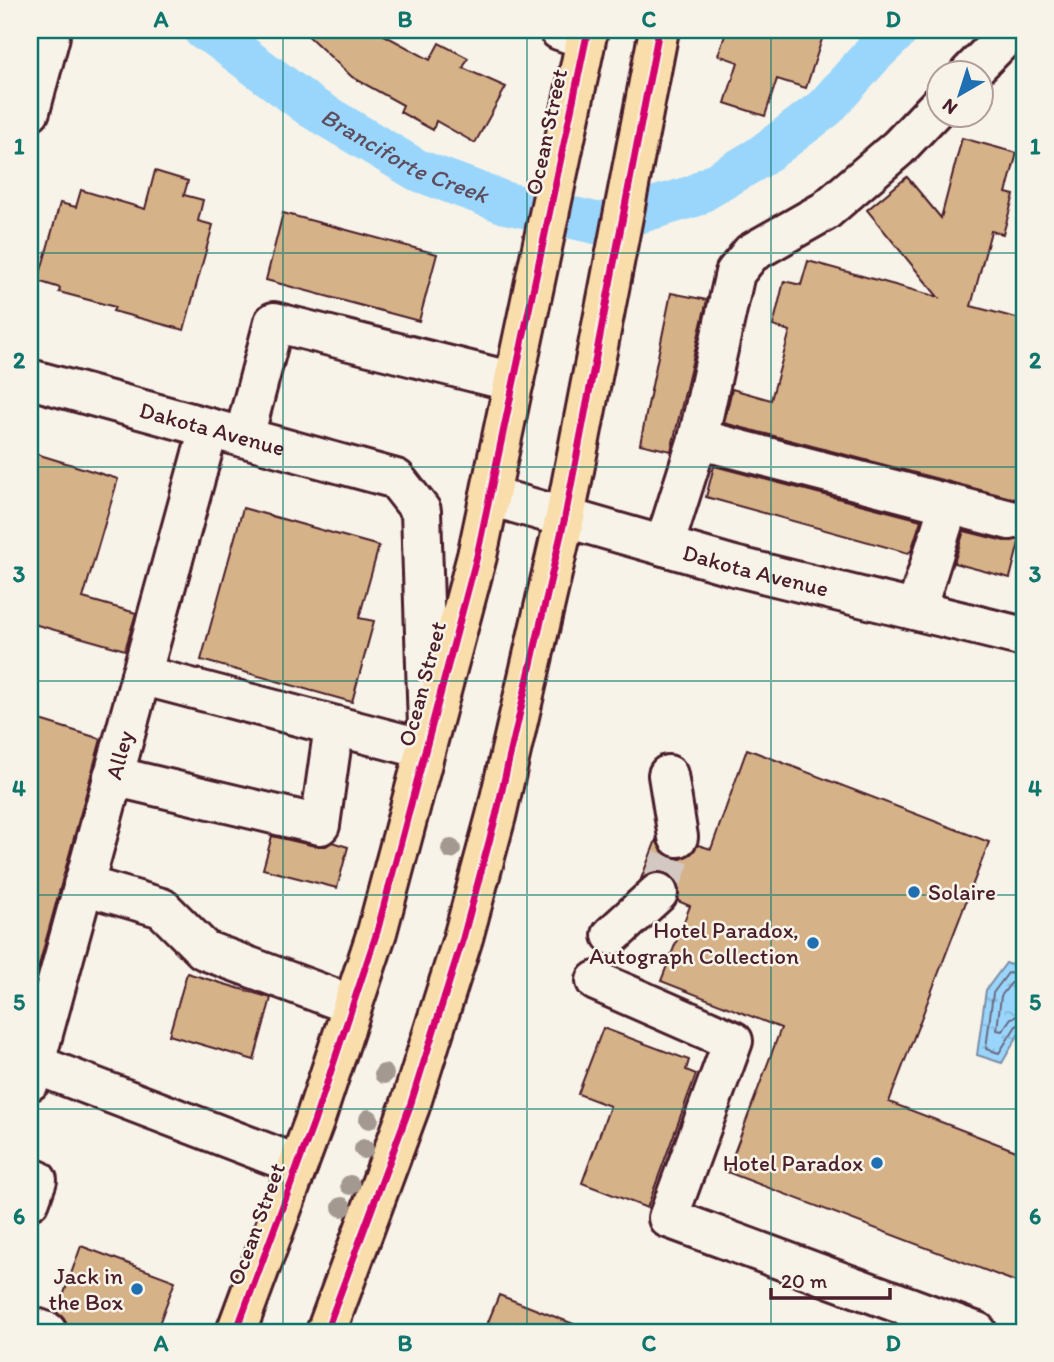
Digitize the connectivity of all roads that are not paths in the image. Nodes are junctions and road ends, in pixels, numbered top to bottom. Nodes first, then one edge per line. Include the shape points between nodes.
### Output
1 (659, 30) edge
2 (1012, 30) edge
3 (577, 33) edge
4 (50, 36) dead end
5 (983, 60) edge
6 (30, 111) edge
7 (925, 120) edge
8 (30, 379) edge
9 (514, 382) junction
10 (227, 432) junction
11 (698, 439) junction
12 (490, 496) junction
13 (949, 505) junction
14 (565, 517) junction
15 (1010, 520) dead end
16 (664, 546) junction
17 (916, 610) junction
18 (1024, 637) edge
19 (141, 676) junction
20 (334, 726) junction
21 (426, 742) junction
22 (668, 775) dead end
23 (113, 776) junction
24 (678, 837) tunnel mouth
25 (83, 885) junction
26 (658, 893) tunnel mouth
27 (612, 935) dead end
28 (596, 981) dead end
29 (352, 1005) junction
30 (32, 1072) edge
31 (298, 1165) junction
32 (30, 1326) edge
33 (47, 1332) edge
34 (236, 1332) edge
35 (326, 1332) edge
36 (977, 1332) edge

1 - 14 main road
2 - 5 street
3 - 9 main road, Ocean Street via 559,164
4 - 6 street
7 - 11 street via 825,211 751,253 735,273
8 - 10 street, Dakota Avenue
9 - 10 street, Alley via 274,322
9 - 12 main road, Ocean Street
10 - 19 street, Alley
10 - 21 street, Dakota Avenue via 397,479 421,511
11 - 13 street
11 - 16 street
12 - 14 street, Dakota Avenue
12 - 21 main road, Ocean Street
13 - 15 street
13 - 17 street
14 - 16 street, Dakota Avenue
14 - 35 main road via 463,938 410,1106
16 - 17 street, Dakota Avenue
17 - 18 street, Dakota Avenue
19 - 20 street
19 - 23 street, Alley
20 - 21 street
20 - 23 street via 320,825
21 - 29 main road, Ocean Street via 377,932
22 - 24 street
23 - 25 street, Alley
25 - 29 street via 162,908 204,950
25 - 30 street, Alley
26 - 27 street
28 - 36 street via 733,1041 668,1218
29 - 31 main road, Ocean Street
30 - 31 street
31 - 34 main road, Ocean Street
32 - 33 street

